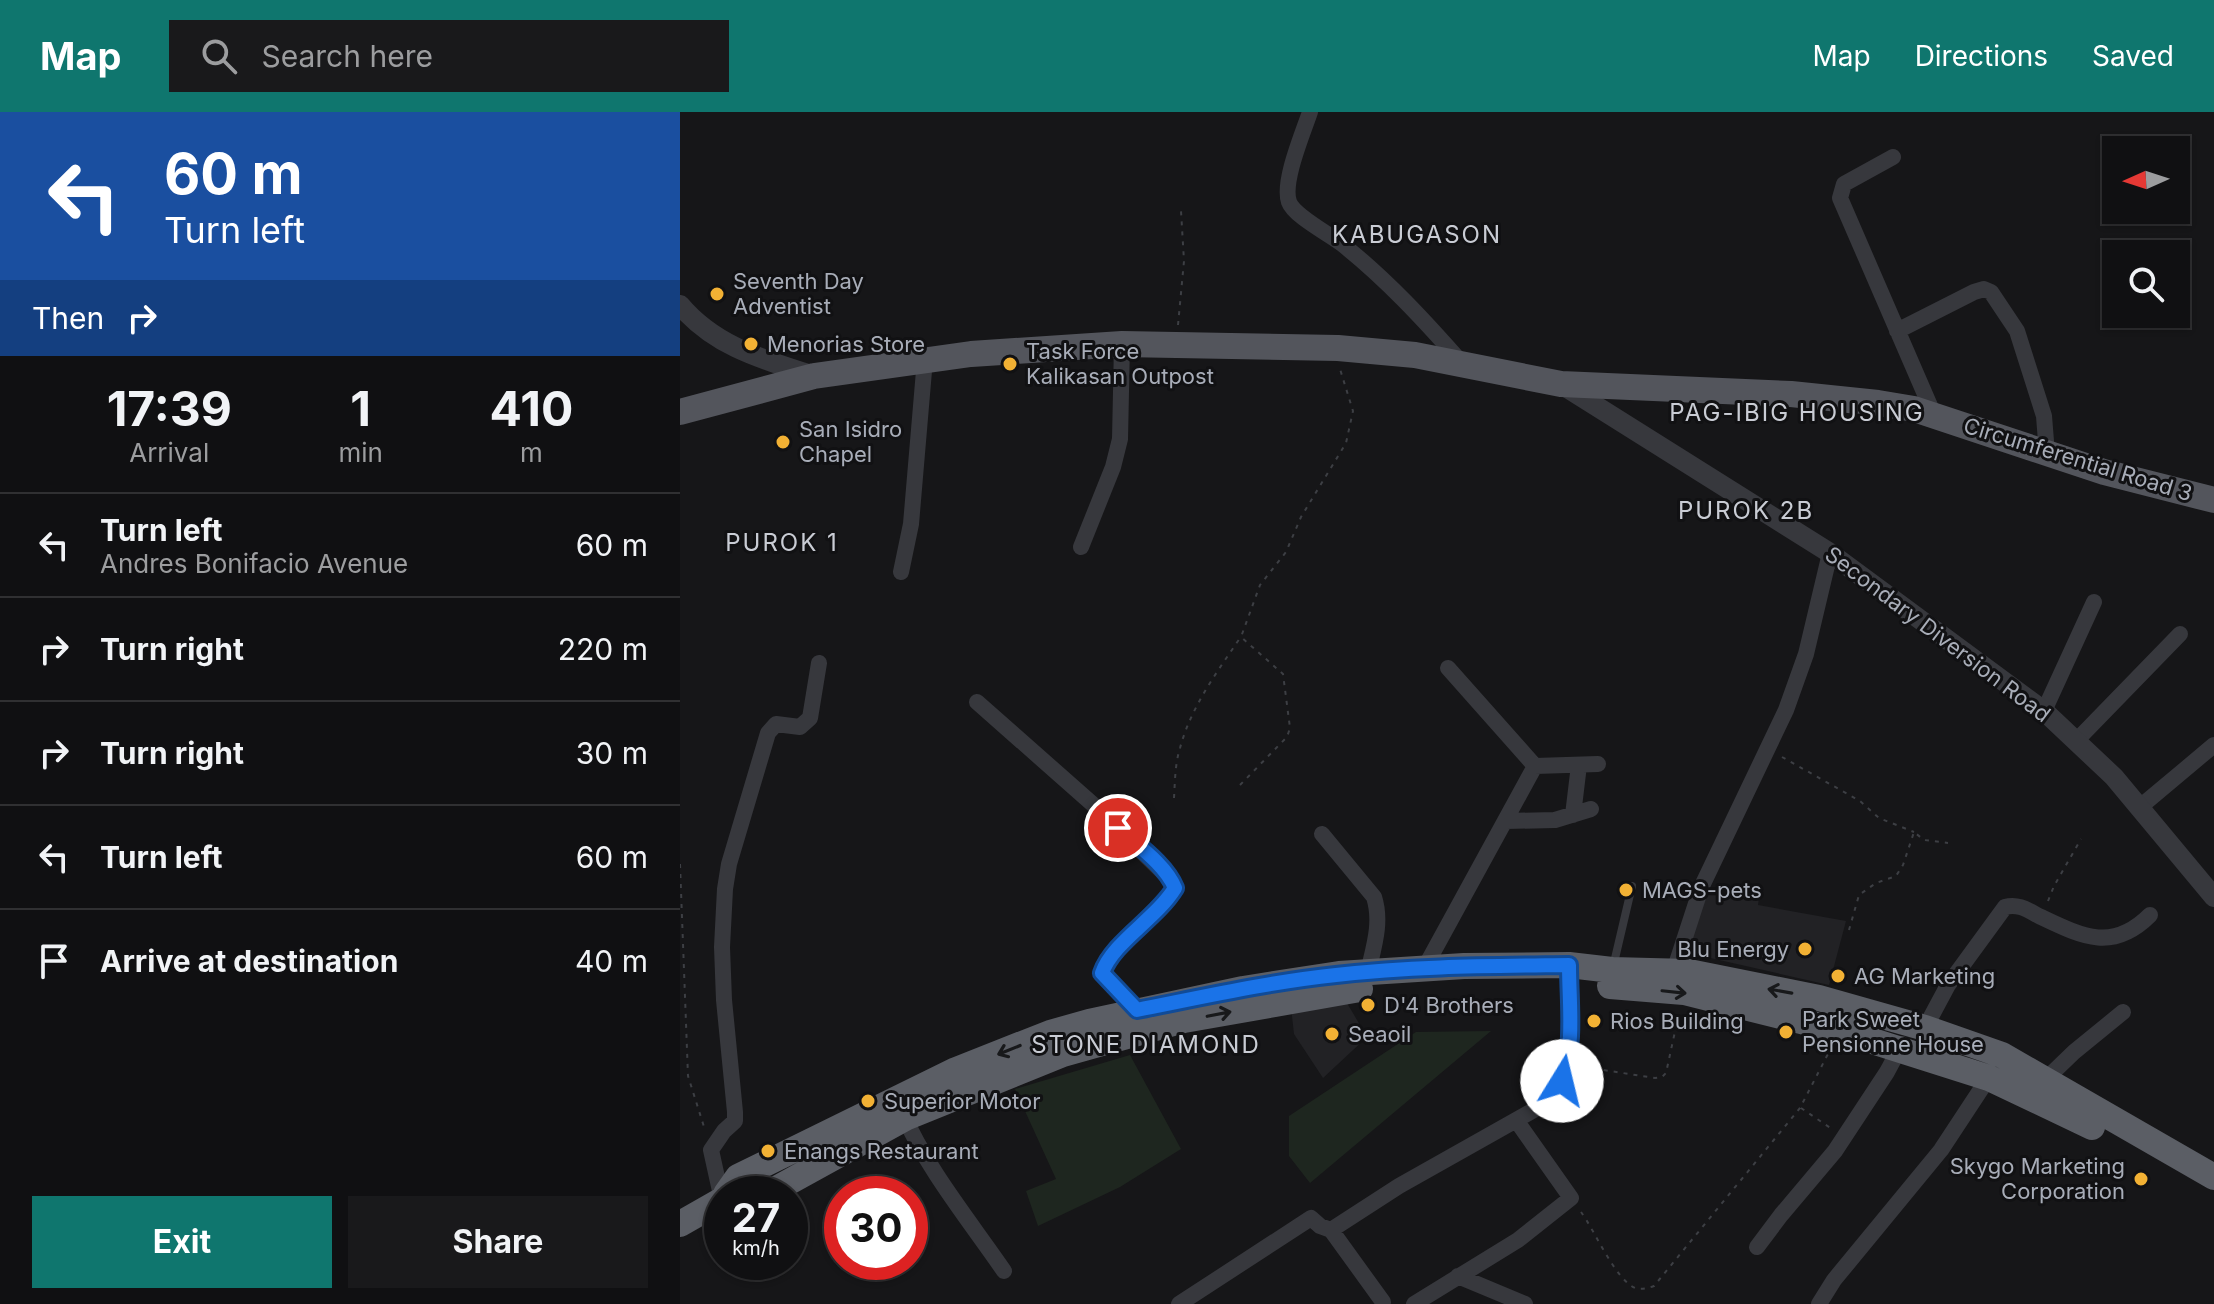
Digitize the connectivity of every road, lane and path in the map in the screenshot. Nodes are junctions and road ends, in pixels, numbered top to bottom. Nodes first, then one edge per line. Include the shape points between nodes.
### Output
1 (1310, 112) edge
2 (1893, 157) dead end
3 (1181, 211) dead end
4 (680, 305) edge
5 (1897, 331) junction
6 (1122, 344) junction
7 (1176, 345) junction
8 (1338, 348) junction
9 (925, 359) junction
10 (1462, 363) junction
11 (814, 376) junction
12 (1561, 384) junction
13 (680, 412) edge
14 (1934, 415) junction
15 (2047, 454) junction
16 (2214, 500) edge
17 (1081, 547) dead end
18 (1830, 553) junction
19 (901, 572) dead end
20 (2094, 602) dead end
21 (2180, 634) dead end
22 (1241, 637) junction
23 (819, 663) dead end
24 (1448, 668) dead end
25 (977, 702) dead end
26 (2044, 711) junction
27 (2077, 740) junction
28 (2214, 745) edge
29 (1767, 748) junction
30 (1598, 764) dead end
31 (1579, 765) junction
32 (1535, 766) junction
33 (1240, 785) dead end
34 (1174, 798) dead end
35 (2140, 807) junction
36 (1591, 809) dead end
37 (1573, 815) junction
38 (1506, 821) junction
39 (1914, 832) junction
40 (1322, 834) dead end
41 (2081, 839) dead end
42 (1948, 843) dead end
43 (680, 864) edge
44 (1632, 886) dead end
45 (2214, 897) edge
46 (2150, 915) dead end
47 (2043, 918) junction
48 (1849, 930) dead end
49 (1425, 967) junction
50 (1612, 970) junction
51 (1368, 972) junction
52 (1569, 974) junction
53 (1679, 981) junction
54 (1137, 1010) junction
55 (2123, 1012) dead end
56 (1918, 1026) junction
57 (1841, 1031) junction
58 (1900, 1049) junction
59 (1567, 1064) junction
60 (1995, 1066) junction
61 (2045, 1080) junction
62 (1800, 1108) junction
63 (901, 1109) junction
64 (1516, 1120) junction
65 (1844, 1137) junction
66 (711, 1150) junction
67 (717, 1176) edge
68 (740, 1176) edge
69 (795, 1176) edge
70 (2214, 1177) edge
71 (2214, 1197) edge
72 (1571, 1198) junction
73 (1331, 1230) junction
74 (1757, 1247) dead end
75 (1004, 1271) dead end
76 (1458, 1276) junction
77 (1383, 1303) edge
78 (1179, 1304) edge
79 (1414, 1304) edge
80 (1525, 1304) edge
81 (1819, 1304) edge

1 - 10 street via 1287,190 1292,208 1390,287
2 - 5 street via 1844,184 1840,198
3 - 7 path via 1184,261
4 - 11 street via 726,344
5 - 14 street
5 - 15 street via 1974,292 1991,292 2017,331 2044,416
6 - 7 main road, Secondary Diversion Road
6 - 9 main road, Secondary Diversion Road
6 - 17 street via 1120,439
7 - 8 main road, Secondary Diversion Road
8 - 10 main road, Secondary Diversion Road
8 - 22 path via 1353,411 1346,443 1286,552 1260,585
9 - 11 main road, Secondary Diversion Road
9 - 19 street via 911,524
10 - 12 main road, Secondary Diversion Road
11 - 13 main road, Secondary Diversion Road
12 - 14 main road, Circumferential Road 3 via 1835,397
12 - 18 street, Secondary Diversion Road
14 - 15 main road, Circumferential Road 3
15 - 16 main road, Circumferential Road 3
18 - 26 street, Secondary Diversion Road
18 - 29 street via 1806,654
20 - 26 street
21 - 27 street
22 - 33 path via 1283,674 1290,728
22 - 34 path via 1192,715 1180,747
23 - 66 street via 810,718 800,727 776,724 768,733 729,864 722,947 735,1121
24 - 32 street
25 - 54 street via 1172,881 1175,888 1168,900 1107,959 1102,973
26 - 27 street, Secondary Diversion Road
27 - 35 street, Secondary Diversion Road
28 - 35 street
29 - 39 path via 1860,801 1879,818
29 - 53 street via 1701,888
30 - 31 street
31 - 32 street
31 - 37 street
32 - 38 street
35 - 45 street, Secondary Diversion Road
36 - 37 street
37 - 38 street
38 - 49 street
39 - 42 path via 1924,840
39 - 48 path via 1896,876 1859,895
40 - 51 street via 1378,909
41 - 47 path
43 - 66 path via 688,1076
44 - 50 lane
46 - 47 street via 2129,933 2100,939
47 - 56 street via 2024,908 2005,907
49 - 51 highway
49 - 52 highway
50 - 52 highway
50 - 53 highway
51 - 54 highway
52 -> 53 highway
52 - 59 street
63 -> 52 highway via 1184,1020 1398,983
56 -> 53 highway via 1819,998
53 - 57 highway
53 - 59 path via 1662,1077
54 -> 63 highway via 1050,1033 956,1070
55 - 61 street
56 - 58 street
56 - 60 highway
57 - 58 highway
57 - 62 path
58 - 60 highway
58 - 65 street
59 - 64 street via 1553,1094
60 - 61 highway
60 - 71 highway
60 - 81 street via 1941,1150
61 - 70 highway
62 - 65 path
62 - 72 path via 1654,1286 1635,1288 1622,1279
63 - 68 highway via 841,1126
63 - 69 highway
63 - 75 street via 937,1174
64 - 72 street
64 - 73 street
65 - 74 street
66 - 67 street
72 - 76 street via 1531,1231
73 - 77 street
73 - 78 street via 1311,1218
76 - 79 street
76 - 80 street

